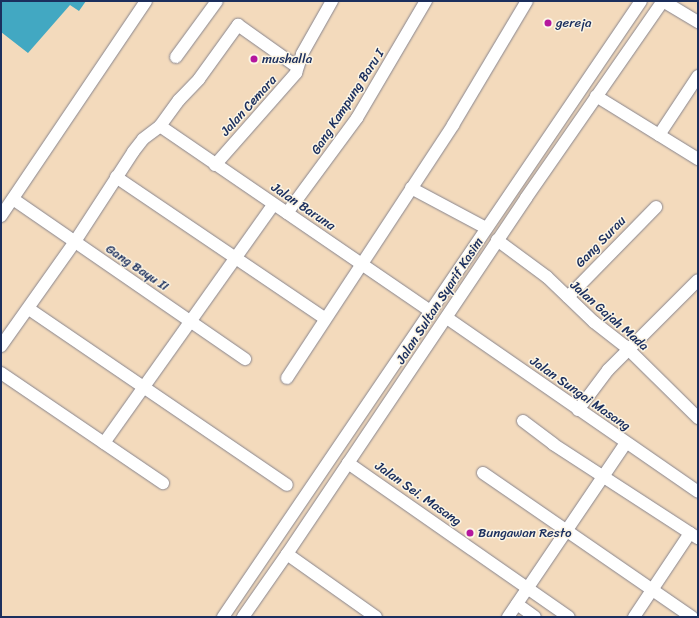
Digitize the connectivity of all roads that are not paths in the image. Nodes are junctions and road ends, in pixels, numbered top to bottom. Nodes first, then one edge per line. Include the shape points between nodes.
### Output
1 (146, 1) edge
2 (217, 1) edge
3 (332, 1) edge
4 (426, 1) edge
5 (528, 1) edge
6 (641, 1) edge
7 (663, 1) edge
8 (698, 22) edge
9 (176, 57) dead end
10 (297, 67) junction
11 (698, 76) edge
12 (596, 96) junction
13 (160, 126) junction
14 (660, 135) junction
15 (698, 159) edge
16 (215, 164) junction
17 (116, 177) junction
18 (411, 188) junction
19 (13, 199) junction
20 (273, 205) junction
21 (656, 207) dead end
22 (287, 213) junction
23 (1, 216) edge
24 (486, 228) junction
25 (497, 240) junction
26 (74, 243) junction
27 (235, 259) junction
28 (361, 265) junction
29 (698, 280) edge
30 (568, 297) junction
31 (29, 309) junction
32 (430, 311) junction
33 (324, 318) junction
34 (447, 318) junction
35 (191, 322) junction
36 (1, 346) edge
37 (630, 351) junction
38 (245, 359) dead end
39 (1, 373) edge
40 (287, 378) dead end
41 (145, 386) junction
42 (578, 410) junction
43 (698, 418) edge
44 (522, 421) dead end
45 (104, 443) junction
46 (626, 443) junction
47 (348, 463) junction
48 (483, 473) dead end
49 (604, 476) junction
50 (163, 483) dead end
51 (698, 492) edge
52 (303, 496) junction
53 (566, 531) junction
54 (694, 535) edge
55 (288, 554) junction
56 (528, 588) junction
57 (652, 590) junction
58 (517, 604) junction
59 (223, 617) edge
60 (243, 617) edge
61 (376, 617) edge
62 (508, 617) edge
63 (535, 617) edge
64 (569, 617) edge
65 (634, 617) edge
66 (692, 617) edge

1 - 19 street via 59,126
2 - 9 street
3 - 10 street, Jalan Cemara
4 - 22 street, Gang Kampung Baru I via 358,118
5 - 18 street via 453,125
6 - 24 street, Jalan Sultan Syarif Kasim
7 - 8 street
7 - 12 street, Jalan Sultan Syarif Kasim
10 - 13 street via 238,25 199,79 183,95
10 - 16 street, Jalan Cemara via 296,73
11 - 14 street
12 - 14 street
12 - 25 street, Jalan Sultan Syarif Kasim
13 - 16 street, Jalan Baruna
13 - 17 street via 143,139
14 - 15 street
16 - 20 street, Jalan Baruna
17 - 26 street
17 - 27 street
18 - 24 street
18 - 28 street
19 - 23 street
19 - 26 street, Gang Bayu II
20 - 22 street, Jalan Baruna
20 - 27 street
21 - 30 street, Gang Surau
22 - 28 street, Jalan Baruna
24 - 32 street, Jalan Sultan Syarif Kasim
25 - 30 street, Jalan Gajah Mada via 547,277
25 - 34 street, Jalan Sultan Syarif Kasim
26 - 31 street
26 - 35 street, Gang Bayu II
27 - 33 street
27 - 35 street
28 - 32 street, Jalan Baruna
28 - 33 street
29 - 37 street
30 - 37 street, Jalan Gajah Mada
31 - 36 street
31 - 41 street
32 - 52 street, Jalan Sultan Syarif Kasim
33 - 40 street
34 - 42 street, Jalan Sungai Masang
34 - 47 street, Jalan Sultan Syarif Kasim
35 - 38 street, Gang Bayu II
35 - 41 street
37 - 42 street via 608,370
37 - 43 street, Jalan Gajah Mada
39 - 45 street
41 - 45 street
41 - 52 street
42 - 46 street, Jalan Sungai Masang
44 - 49 street
45 - 50 street
46 - 49 street
46 - 51 street, Jalan Sungai Masang
47 - 55 street, Jalan Sultan Syarif Kasim
47 - 56 street, Jalan Sei. Masang
48 - 53 street
49 - 53 street
49 - 54 street
52 - 59 street, Jalan Sultan Syarif Kasim
53 - 56 street
53 - 57 street
54 - 57 street
55 - 60 street, Jalan Sultan Syarif Kasim
55 - 61 street
56 - 58 street
56 - 64 street, Jalan Sei. Masang
57 - 65 street
57 - 66 street
58 - 62 street
58 - 63 street

